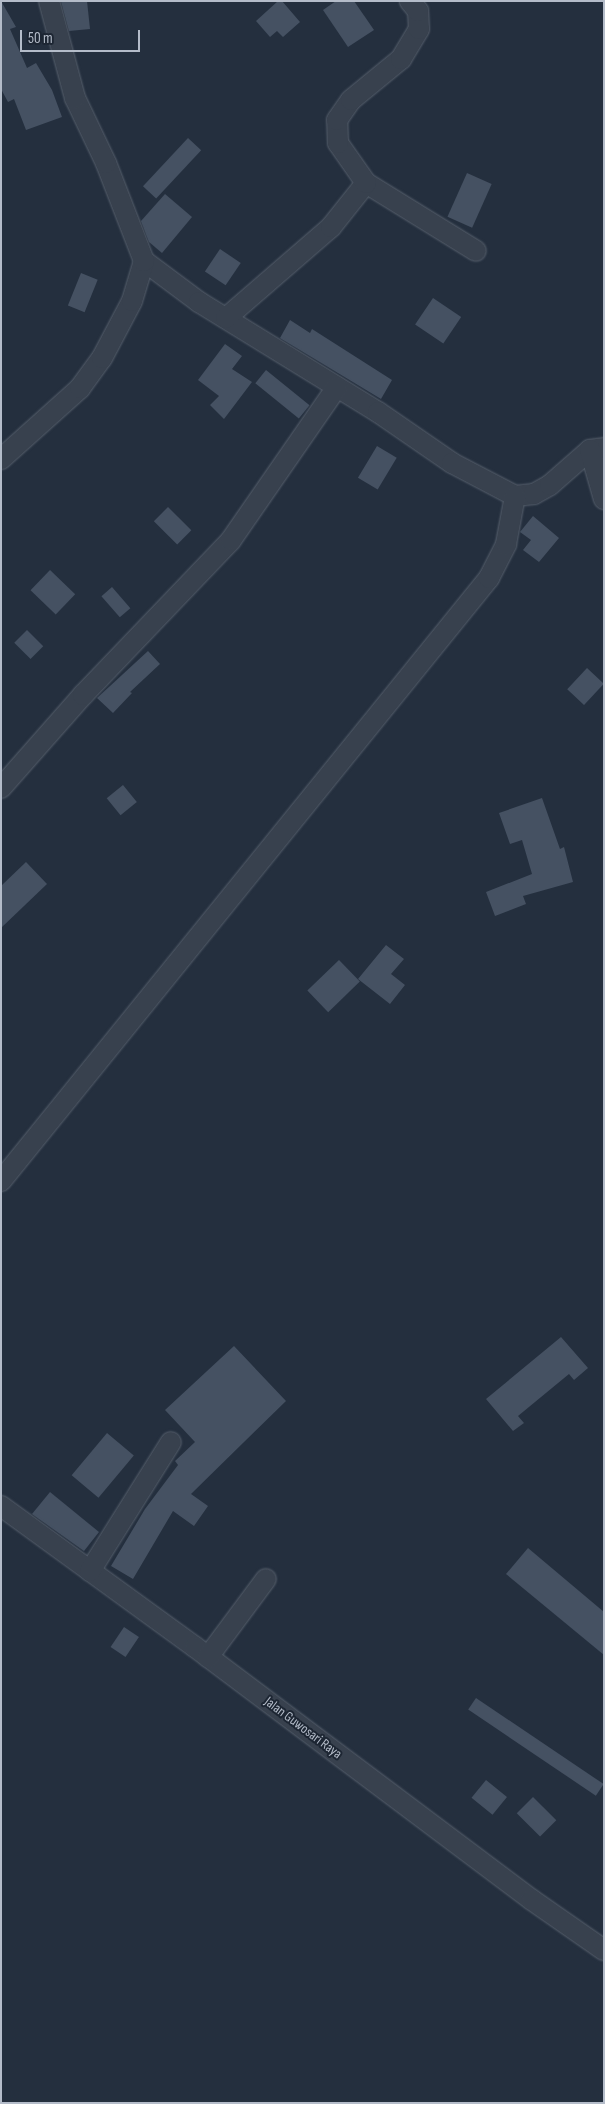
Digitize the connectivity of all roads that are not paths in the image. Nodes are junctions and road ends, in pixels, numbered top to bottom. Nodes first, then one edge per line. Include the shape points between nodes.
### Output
1 (49, 1) edge
2 (410, 1) edge
3 (366, 183) junction
4 (476, 251) dead end
5 (144, 261) junction
6 (226, 318) junction
7 (337, 387) junction
8 (597, 449) edge
9 (1, 459) edge
10 (515, 496) junction
11 (604, 499) edge
12 (1, 788) edge
13 (1, 1181) edge
14 (171, 1442) dead end
15 (1, 1506) edge
16 (90, 1571) junction
17 (266, 1579) dead end
18 (208, 1657) junction
19 (604, 1950) edge

1 - 5 street via 75,98 106,163
2 - 3 street via 418,12 419,29 401,59 350,100 337,120 338,144
3 - 4 street
3 - 6 street via 331,227
5 - 6 street
5 - 9 street via 132,301 102,358 80,388
6 - 7 street
7 - 10 street via 452,463
7 - 12 street via 231,540 83,695
8 - 10 street via 550,485 534,494
8 - 11 street
10 - 13 street via 506,544 489,578
14 - 16 street
15 - 16 street, Jalan Guwosari Raya
16 - 18 street, Jalan Guwosari Raya
17 - 18 street
18 - 19 street, Jalan Guwosari Raya via 532,1900

